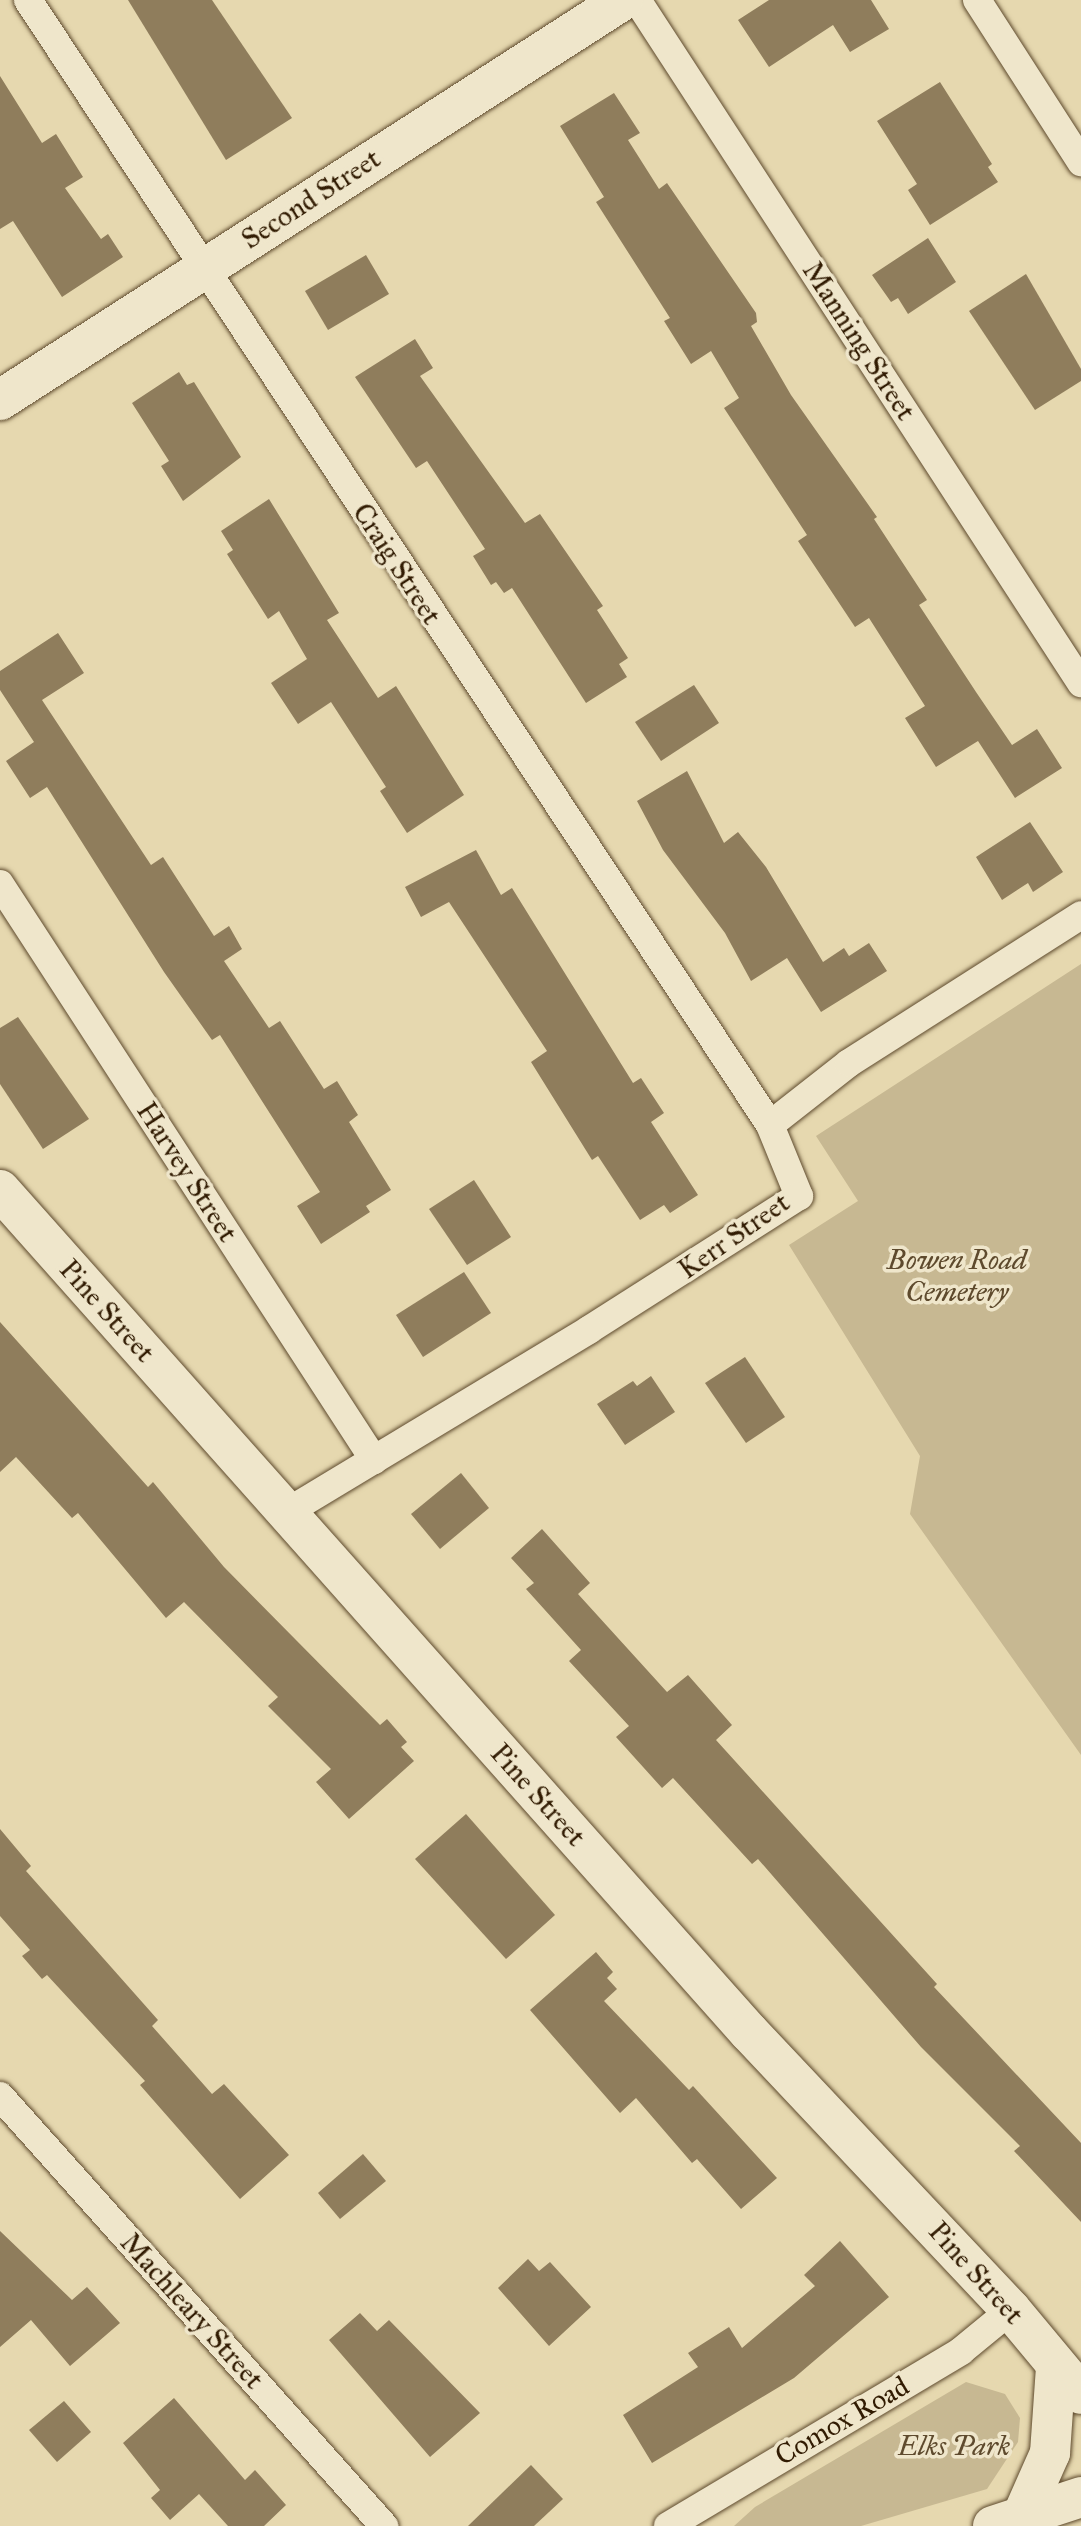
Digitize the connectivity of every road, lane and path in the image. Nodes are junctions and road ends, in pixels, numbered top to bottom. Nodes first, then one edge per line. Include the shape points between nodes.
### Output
1 (28, 0) edge
2 (623, 0) edge
3 (637, 0) edge
4 (977, 0) edge
5 (1081, 162) edge
6 (203, 268) junction
7 (0, 400) edge
8 (1081, 683) edge
9 (0, 884) edge
10 (1081, 915) edge
11 (770, 1125) junction
12 (0, 1190) edge
13 (374, 1460) junction
14 (287, 1512) junction
15 (0, 2096) edge
16 (1011, 2310) junction
17 (1068, 2381) edge
18 (1081, 2497) edge
19 (1008, 2520) edge
20 (384, 2526) edge
21 (668, 2526) edge

1 - 6 street, Craig Street
2 - 6 street, Second Street
3 - 8 street, Manning Street
4 - 5 street
6 - 7 street, Second Street
6 - 11 street, Craig Street
9 - 13 street, Harvey Street
10 - 11 street via 849,1063
11 - 13 street, Kerr Street via 799,1196
12 - 14 street, Pine Street
13 - 14 street, Kerr Street
14 - 16 street, Pine Street via 749,2032
15 - 20 street, Machleary Street
16 - 17 street, Pine Street
16 - 21 street, Comox Road via 961,2351
17 - 19 street via 1050,2453
18 - 19 street

